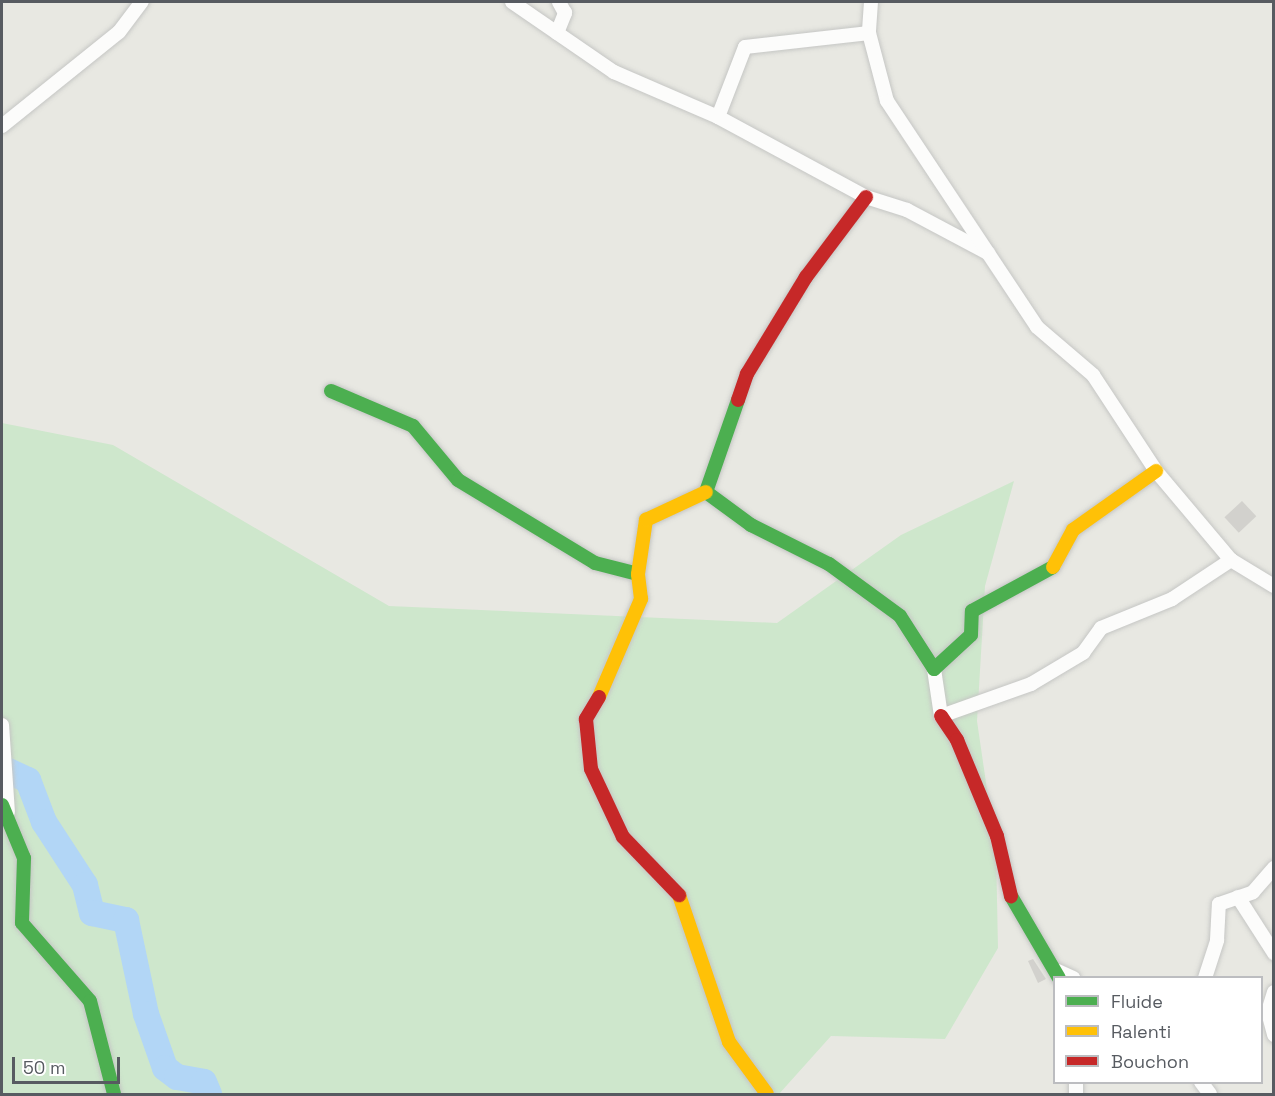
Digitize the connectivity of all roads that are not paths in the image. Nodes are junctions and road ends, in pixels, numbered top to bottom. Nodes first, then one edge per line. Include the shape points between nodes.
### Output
1 (142, 2) edge
2 (512, 2) edge
3 (559, 2) edge
4 (872, 2) edge
5 (557, 33) junction
6 (869, 33) junction
7 (718, 117) junction
8 (2, 126) edge
9 (866, 197) junction
10 (990, 254) junction
11 (331, 391) dead end
12 (1156, 471) junction
13 (706, 492) junction
14 (1231, 561) junction
15 (638, 574) junction
16 (1274, 586) edge
17 (934, 669) junction
18 (940, 716) junction
19 (2, 725) edge
20 (5, 809) edge
21 (1274, 868) edge
22 (1238, 897) junction
23 (1274, 953) edge
24 (1059, 974) edge
25 (1206, 976) edge
26 (1274, 992) edge
27 (1274, 1035) edge
28 (114, 1095) edge
29 (767, 1095) edge

1 - 8 street via 119,32
2 - 5 street
3 - 5 street via 565,13
4 - 6 street
5 - 7 street via 614,72
6 - 7 street via 745,46
6 - 10 street via 887,101
7 - 9 street
9 - 10 street via 907,210
9 - 13 street via 806,277 747,374
10 - 12 street via 1037,327 1093,375
11 - 15 street via 412,426 458,480 595,563
12 - 14 street
12 - 17 street via 1073,530 1059,564 972,610 972,635
13 - 15 street via 646,520
13 - 17 street via 751,525 829,564 900,615
14 - 16 street
14 - 18 street via 1172,599 1101,628 1083,653 1031,684
15 - 29 street via 641,599 601,683 597,708 586,719 591,769 623,837 684,901 729,1042
17 - 18 street
18 - 24 street via 957,740 997,836 1012,902 1040,952
19 - 20 street
20 - 28 street via 24,858 22,923 90,1001
21 - 22 street via 1253,892
22 - 23 street
22 - 25 street via 1219,904 1217,940
26 - 27 street via 1268,1012

